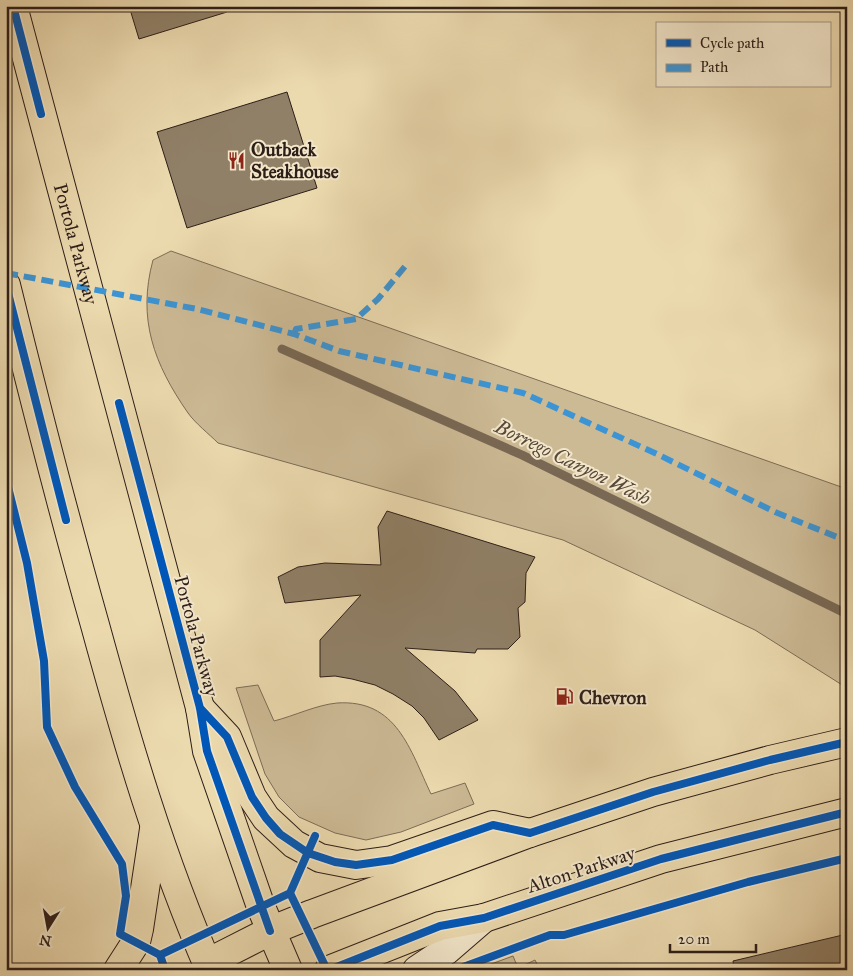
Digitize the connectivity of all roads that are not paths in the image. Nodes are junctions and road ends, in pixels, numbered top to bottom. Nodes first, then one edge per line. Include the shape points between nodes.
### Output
1 (13, 6) edge
2 (6, 284) edge
3 (200, 708) junction
4 (847, 742) edge
5 (847, 812) edge
6 (154, 825) junction
7 (530, 834) junction
8 (484, 918) junction
9 (270, 931) junction
10 (208, 966) edge
11 (118, 970) edge
12 (288, 970) edge
13 (329, 970) edge
14 (417, 970) edge

1 - 3 main road, Portola Parkway
2 - 6 main road via 122,725
3 - 7 main road via 227,737 252,797 266,818 294,844 320,858 356,865 392,860 493,825
3 - 9 main road, Portola Parkway via 207,751
4 - 7 main road via 653,792
5 - 8 main road, Alton Parkway via 661,859
6 - 10 main road
6 - 11 main road via 136,942
7 - 9 main road
8 - 13 main road, Alton Parkway via 440,926
8 - 14 main road via 447,950
9 - 10 main road
9 - 12 main road, Portola Parkway

